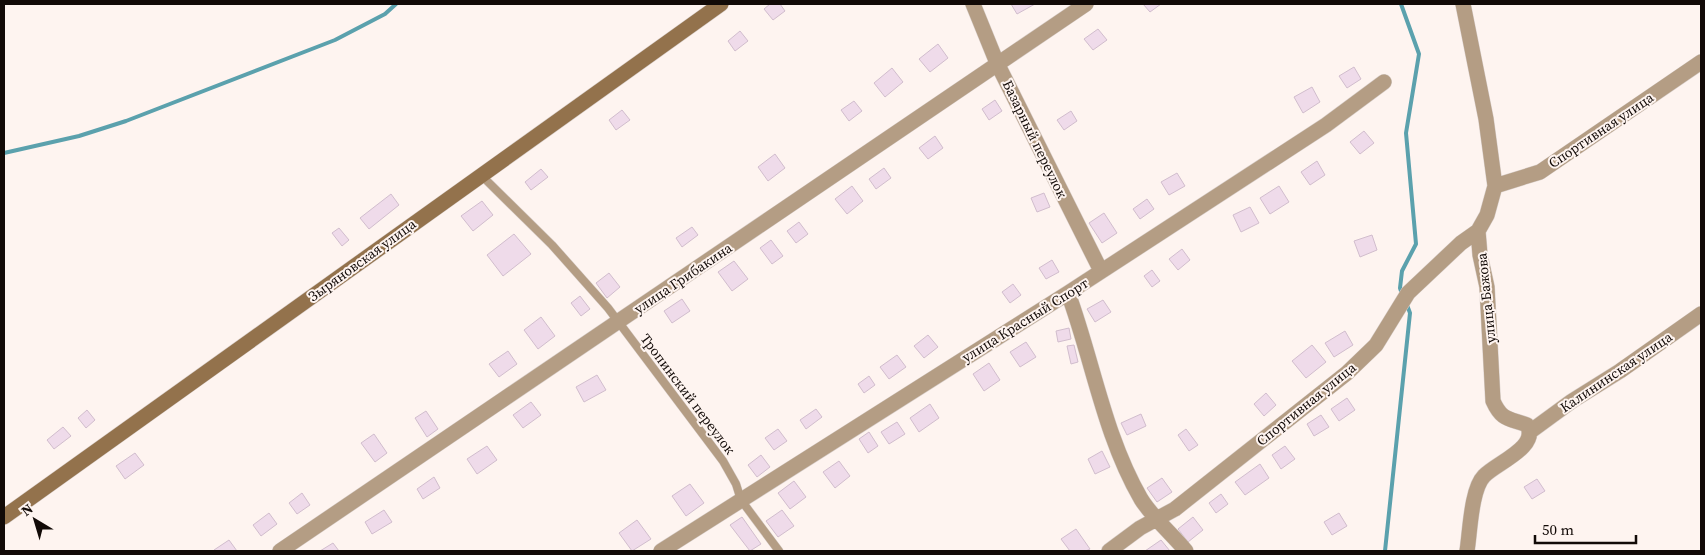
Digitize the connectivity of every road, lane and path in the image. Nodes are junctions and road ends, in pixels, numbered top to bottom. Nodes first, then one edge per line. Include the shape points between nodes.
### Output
1 (721, 4) edge
2 (973, 4) edge
3 (1086, 4) edge
4 (1463, 4) edge
5 (1701, 62) edge
6 (997, 63) junction
7 (1384, 82) dead end
8 (480, 174) junction
9 (1495, 186) junction
10 (1478, 230) junction
11 (1101, 272) junction
12 (1068, 293) junction
13 (1701, 314) edge
14 (619, 322) junction
15 (1531, 431) junction
16 (741, 500) junction
17 (4, 517) edge
18 (1157, 518) junction
19 (280, 551) edge
20 (661, 551) edge
21 (779, 551) edge
22 (1109, 551) edge
23 (1186, 551) edge
24 (1467, 551) edge

1 - 8 street, Зыряновская улица
2 - 6 street, Базарный переулок
3 - 6 street, улица Грибакина
4 - 9 street via 1486,119
5 - 9 street, Спортивная улица via 1540,172
6 - 11 street, Базарный переулок
6 - 14 street, улица Грибакина
7 - 11 street, улица Красный Спорт via 1326,125
8 - 14 lane, Тропинский переулок via 552,245
8 - 17 street, Зыряновская улица
9 - 10 street via 1487,215
10 - 15 street, улица Бажова via 1487,287 1492,401 1503,416 1511,422 1527,425
10 - 18 street, Спортивная улица via 1405,298 1376,345 1348,373 1175,509
11 - 12 street, улица Красный Спорт
12 - 16 street, улица Красный Спорт
12 - 18 street via 1117,450 1142,501
13 - 15 street, Калининская улица
14 - 16 lane, Тропинский переулок via 723,461
14 - 19 street, улица Грибакина
15 - 24 street via 1530,438 1509,459 1484,476 1477,488
16 - 20 street, улица Красный Спорт
16 - 21 lane, Тропинский переулок
18 - 22 street, Спортивная улица
18 - 23 street

